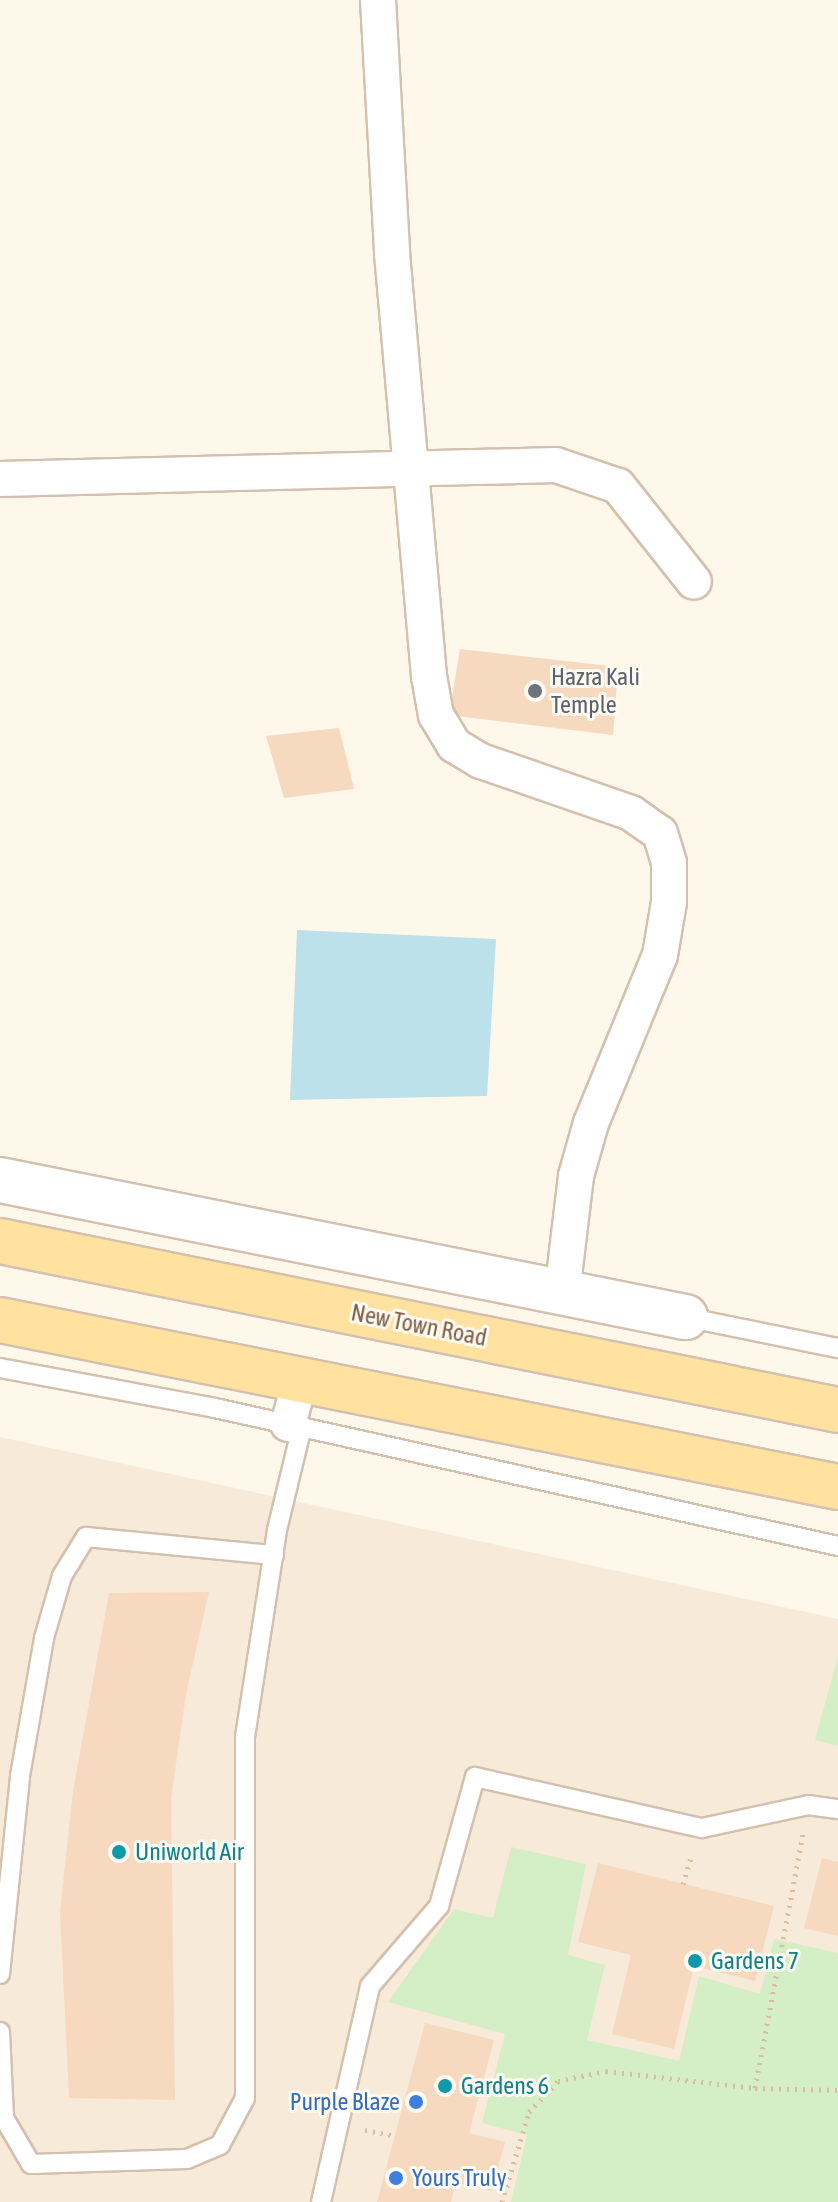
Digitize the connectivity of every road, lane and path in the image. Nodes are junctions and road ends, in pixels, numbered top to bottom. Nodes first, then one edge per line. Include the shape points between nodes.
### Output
1 (378, 0) edge
2 (412, 471) junction
3 (0, 479) edge
4 (694, 582) dead end
5 (0, 1180) edge
6 (0, 1241) edge
7 (562, 1293) junction
8 (685, 1317) joint
9 (0, 1320) edge
10 (838, 1348) edge
11 (0, 1368) edge
12 (301, 1379) junction
13 (838, 1410) edge
14 (295, 1426) junction
15 (838, 1487) edge
16 (838, 1546) edge
17 (274, 1555) junction
18 (808, 1805) junction
19 (838, 1809) edge
20 (690, 1860) dead end
21 (683, 1884) dead end
22 (0, 1974) edge
23 (0, 2032) edge
24 (755, 2088) junction
25 (838, 2090) edge
26 (369, 2131) dead end
27 (395, 2136) dead end
28 (321, 2202) edge
29 (502, 2202) edge

1 - 2 street via 392,253
2 - 3 street
2 - 4 street via 556,465 618,486
2 - 7 street via 429,676 436,715 454,745 481,761 631,813 660,833 669,863 660,955 591,1123 576,1176
5 - 7 street
6 - 13 main road, New Town Road
7 - 8 street
8 - 10 lane
9 - 12 main road
11 - 14 lane
12 - 14 street
12 - 15 main road
14 - 16 lane
14 - 17 lane
17 - 22 lane via 86,1537 62,1576 44,1638 20,1776
17 - 23 lane via 245,1737 245,2098 220,2145 187,2159 31,2164 4,2118
18 - 19 lane
18 - 24 path
18 - 28 lane via 702,1828 475,1777 439,1906 370,1986
20 - 21 path
24 - 25 path
24 - 29 path via 606,2071 558,2081 529,2112
26 - 27 path

